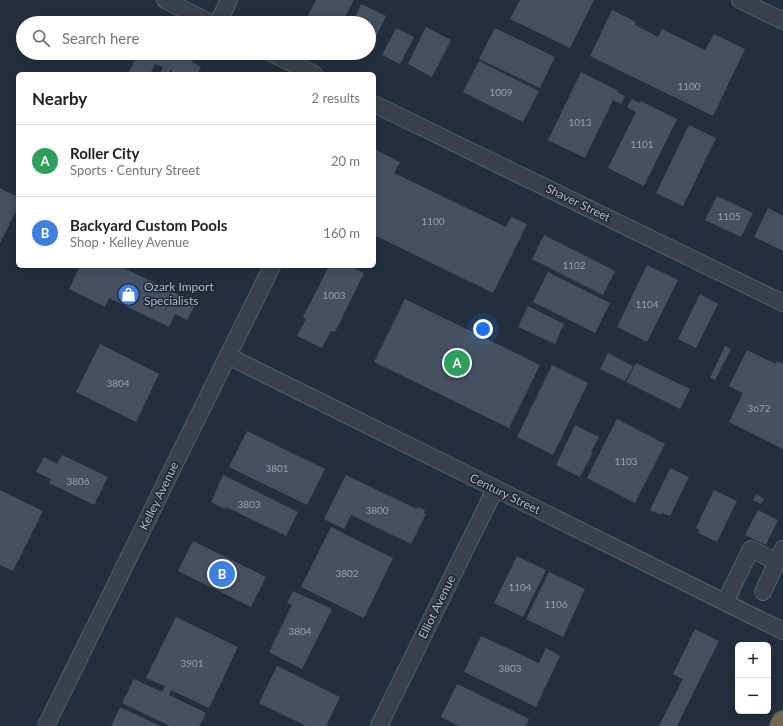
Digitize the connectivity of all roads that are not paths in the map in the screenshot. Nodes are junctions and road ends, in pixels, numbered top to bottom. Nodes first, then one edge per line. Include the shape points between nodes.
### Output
1 (165, 0) edge
2 (229, 0) edge
3 (740, 0) edge
4 (197, 16) edge
5 (221, 16) edge
6 (783, 21) edge
7 (285, 60) edge
8 (310, 72) edge
9 (376, 105) edge
10 (271, 268) edge
11 (783, 303) edge
12 (228, 356) junction
13 (495, 488) junction
14 (780, 555) edge
15 (763, 592) dead end
16 (725, 602) junction
17 (783, 631) edge
18 (783, 722) edge
19 (46, 726) edge
20 (379, 726) edge
21 (781, 726) edge

1 - 4 street
2 - 5 street
3 - 6 street
7 - 8 street
9 - 11 street, Shaver Street
10 - 12 street, Kelley Avenue
12 - 13 street, Century Street
12 - 19 street, Kelley Avenue
13 - 16 street, Century Street
13 - 20 street, Elliot Avenue
14 - 15 street
14 - 16 street via 751,549
16 - 17 street, Century Street
18 - 21 highway

